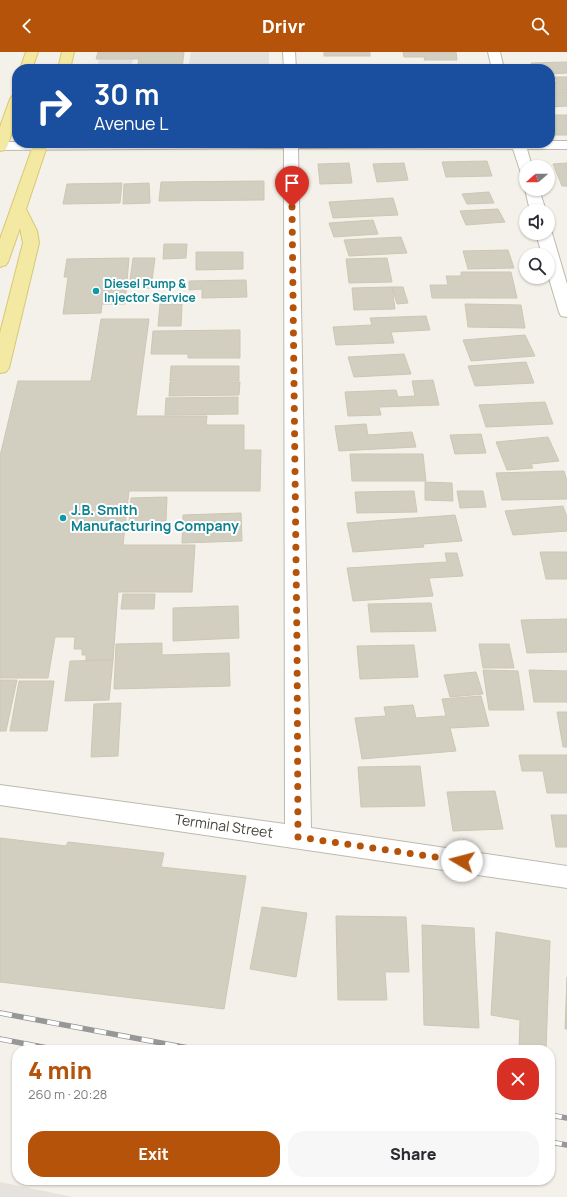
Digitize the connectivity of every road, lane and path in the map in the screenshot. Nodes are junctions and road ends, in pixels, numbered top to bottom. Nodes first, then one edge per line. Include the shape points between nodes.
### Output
1 (32, 52) edge
2 (68, 52) edge
3 (289, 52) edge
4 (494, 52) edge
5 (28, 64) edge
6 (65, 64) edge
7 (290, 64) edge
8 (497, 64) edge
9 (12, 113) edge
10 (12, 145) edge
11 (555, 145) edge
12 (567, 145) edge
13 (0, 146) edge
14 (39, 148) edge
15 (291, 148) edge
16 (520, 148) edge
17 (523, 160) edge
18 (18, 208) junction
19 (546, 240) edge
20 (0, 262) edge
21 (567, 312) edge
22 (0, 368) edge
23 (0, 795) edge
24 (298, 837) junction
25 (567, 877) edge

1 - 5 main road
2 - 6 main road
3 - 7 street
4 - 8 street
9 - 13 main road
10 - 13 street
11 - 12 street
14 - 18 main road
15 - 24 street
16 - 17 street
18 - 20 main road
18 - 22 main road via 30,231 31,243
19 - 21 street
23 - 24 street, Terminal Street
24 - 25 street, Terminal Street

